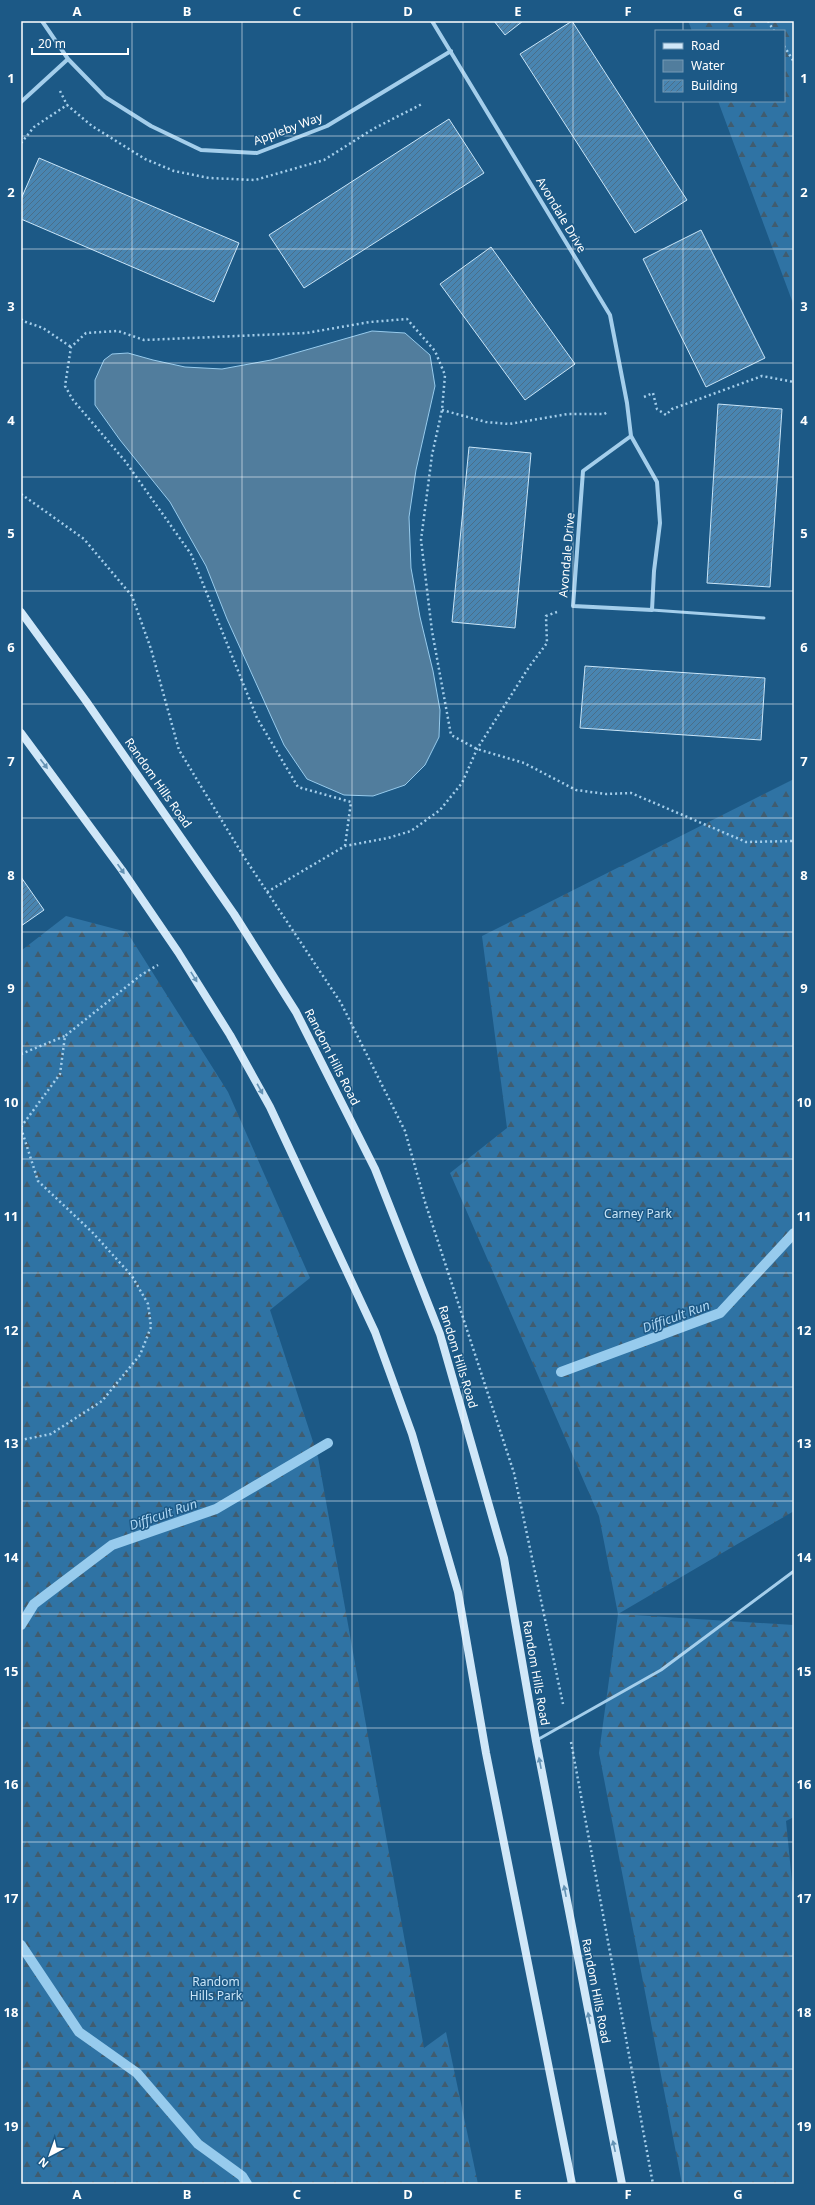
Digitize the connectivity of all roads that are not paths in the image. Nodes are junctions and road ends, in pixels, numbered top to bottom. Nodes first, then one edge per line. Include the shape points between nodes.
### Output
1 (42, 21) edge
2 (432, 21) edge
3 (451, 51) junction
4 (68, 59) junction
5 (21, 102) edge
6 (631, 436) junction
7 (652, 610) junction
8 (21, 612) edge
9 (764, 618) dead end
10 (21, 733) edge
11 (794, 1572) edge
12 (536, 1741) junction
13 (572, 2184) edge
14 (622, 2184) edge

1 - 4 street, Appleby Way
2 - 3 street, Avondale Drive
3 - 4 street, Appleby Way via 327,126 257,153 201,150 151,126 105,97
3 - 6 street, Avondale Drive via 610,315
4 - 5 street
6 - 7 street, Avondale Drive via 657,482 660,523
6 - 7 street, Avondale Drive via 584,471 572,606
7 - 9 lane
8 - 12 street, Random Hills Road via 234,914 296,1012 375,1169 440,1334 500,1543
10 -> 13 street via 122,870 230,1035 270,1107 375,1332 412,1434 458,1592 486,1753
11 - 12 lane via 661,1670
14 -> 12 street, Random Hills Road

